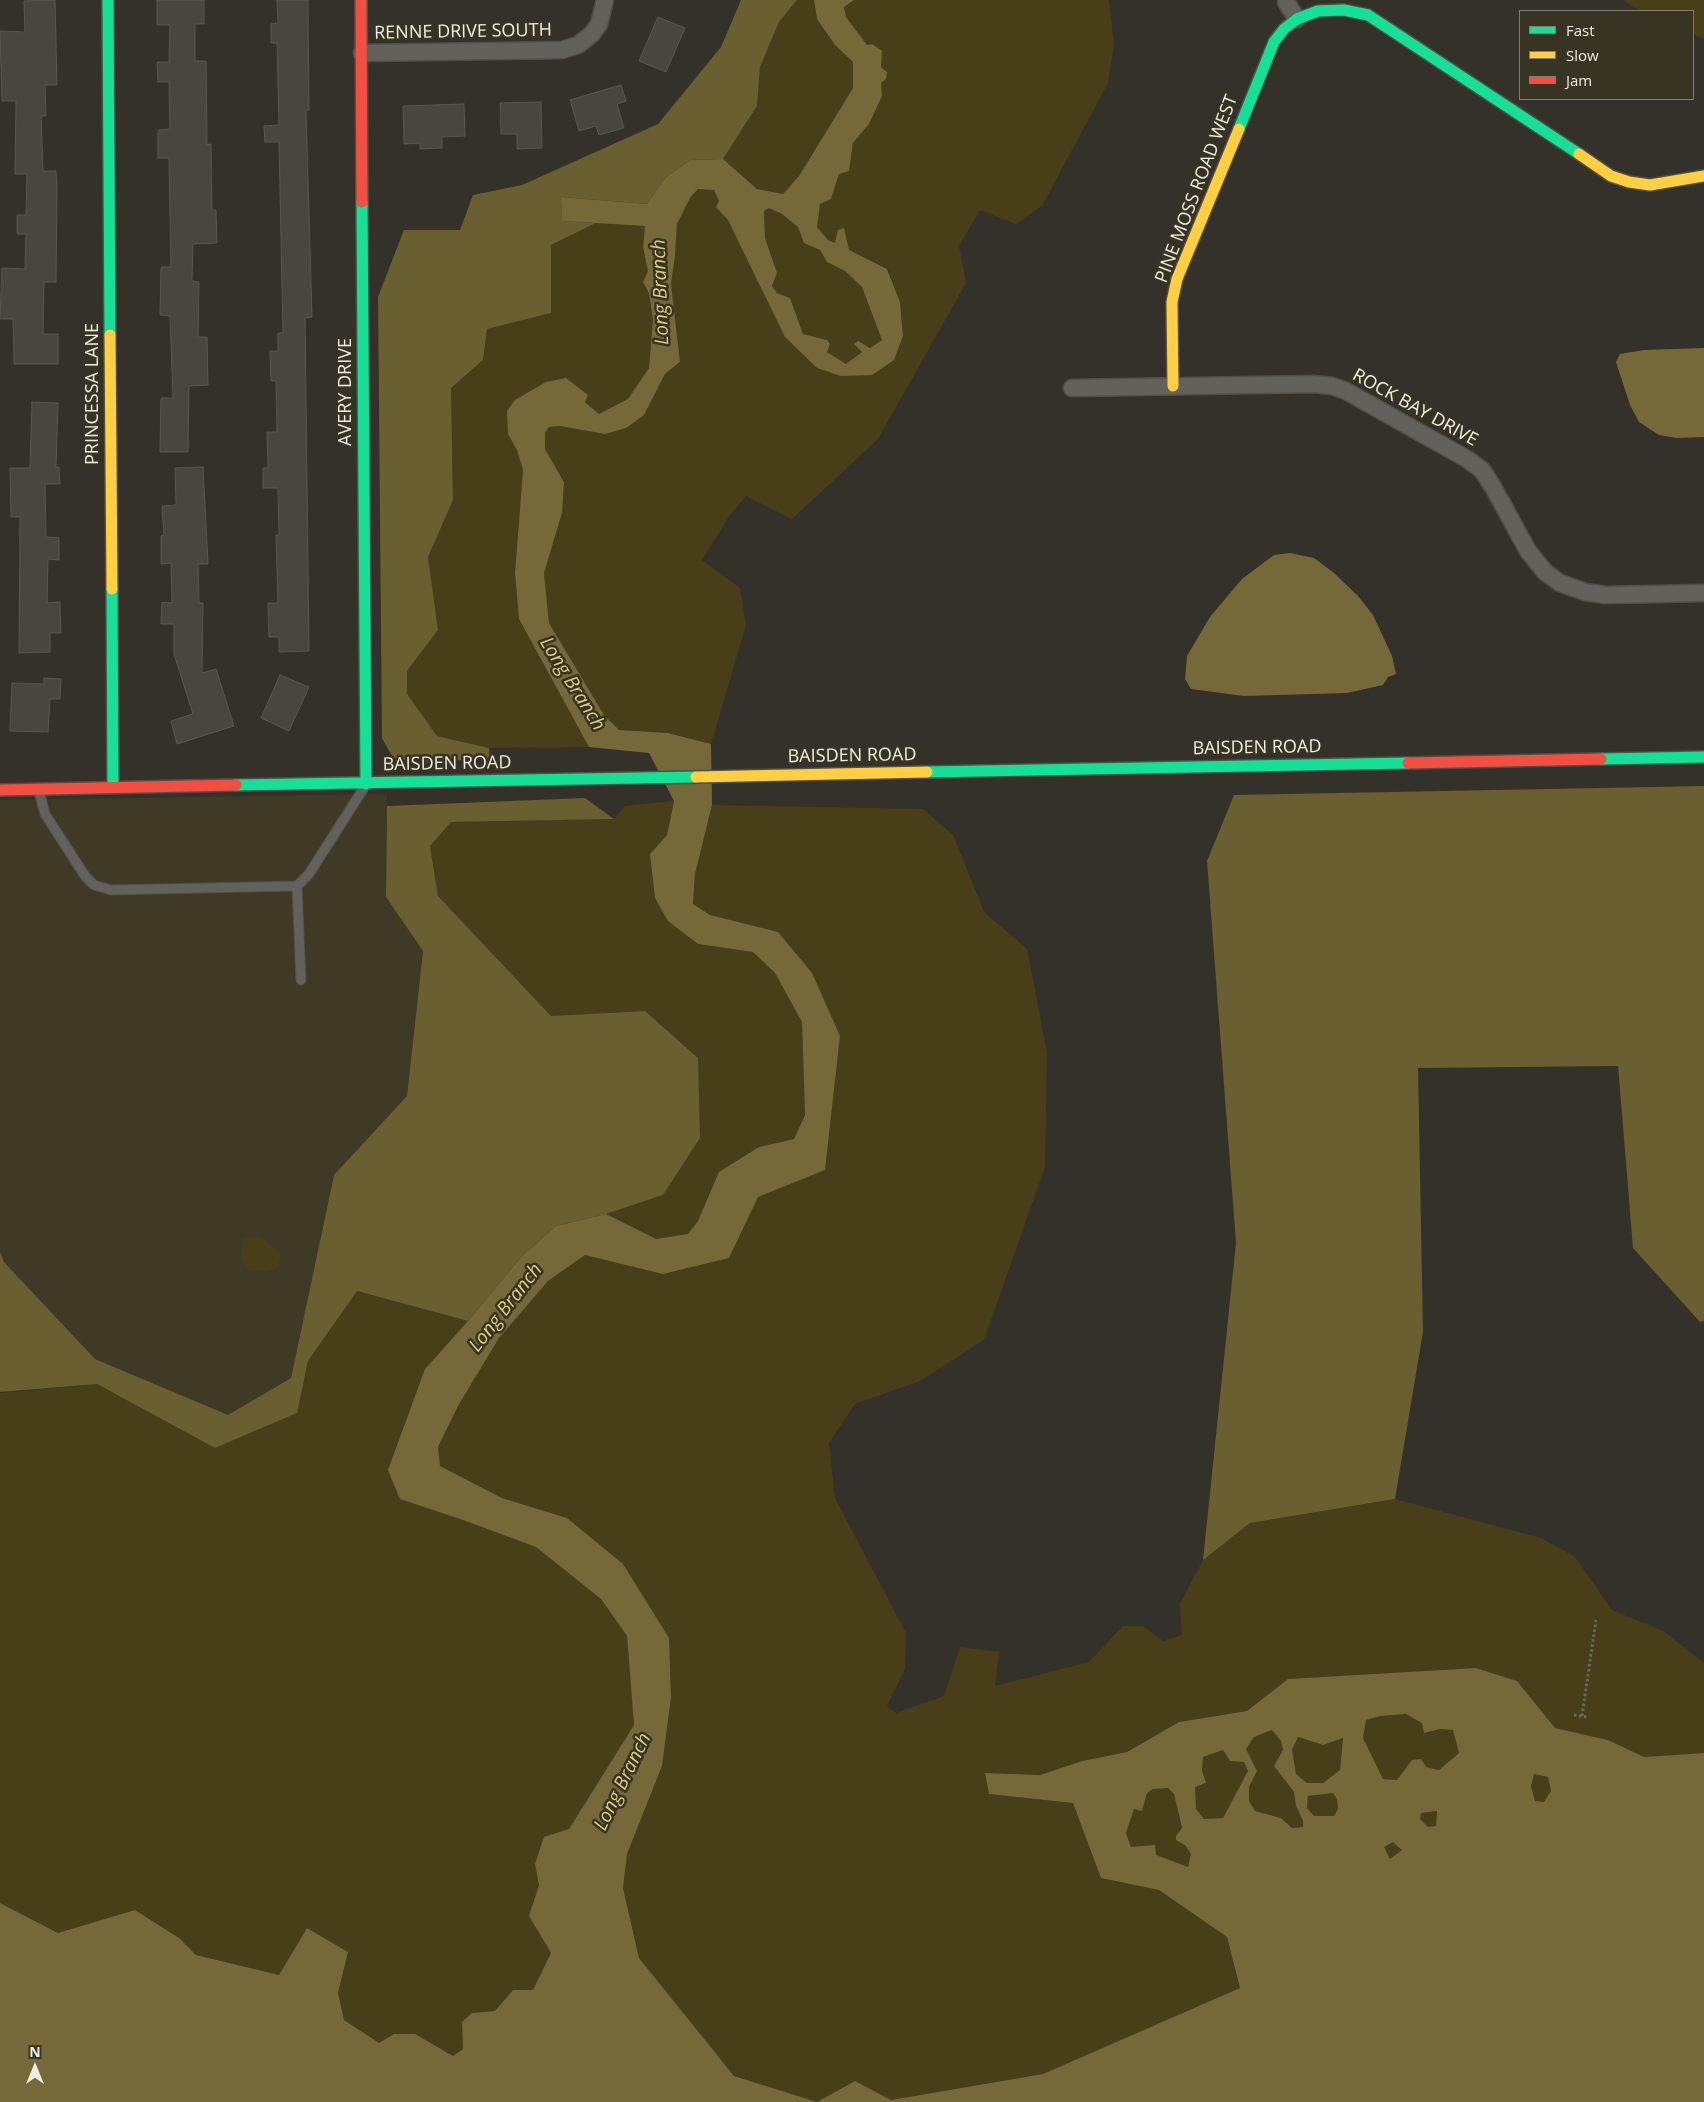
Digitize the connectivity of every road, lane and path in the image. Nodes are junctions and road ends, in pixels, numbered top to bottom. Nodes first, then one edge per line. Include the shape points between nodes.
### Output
1 (108, 0) edge
2 (361, 0) edge
3 (605, 0) edge
4 (1286, 2) dead end
5 (1297, 19) junction
6 (362, 53) junction
7 (1704, 176) edge
8 (1173, 386) junction
9 (1072, 388) dead end
10 (1704, 593) edge
11 (1704, 756) edge
12 (366, 784) junction
13 (113, 788) junction
14 (38, 789) junction
15 (0, 790) edge
16 (297, 886) junction
17 (301, 980) dead end
18 (1596, 1620) dead end
19 (1574, 1715) dead end
20 (1582, 1716) junction
21 (1588, 1717) dead end

1 - 13 street, PRINCESSA LANE
2 - 6 street, AVERY DRIVE
3 - 6 street, RENNE DRIVE SOUTH via 592,34 578,45 562,50
4 - 5 street
5 - 7 street via 1318,11 1344,10 1368,15 1611,176 1650,185
5 - 8 street, PINE MOSS ROAD WEST via 1274,42 1177,279 1172,302
6 - 12 street, AVERY DRIVE
8 - 9 street, ROCK BAY DRIVE
8 - 10 street, ROCK BAY DRIVE via 1314,384 1346,391 1482,470 1528,551 1545,572 1560,583 1606,595
11 - 12 street, BAISDEN ROAD
12 - 13 street, BAISDEN ROAD
12 - 16 lane via 309,874
13 - 14 street, BAISDEN ROAD
14 - 15 street, BAISDEN ROAD
14 - 16 lane via 46,814 94,885 111,890
16 - 17 lane
18 - 20 path
19 - 20 path
20 - 21 path

